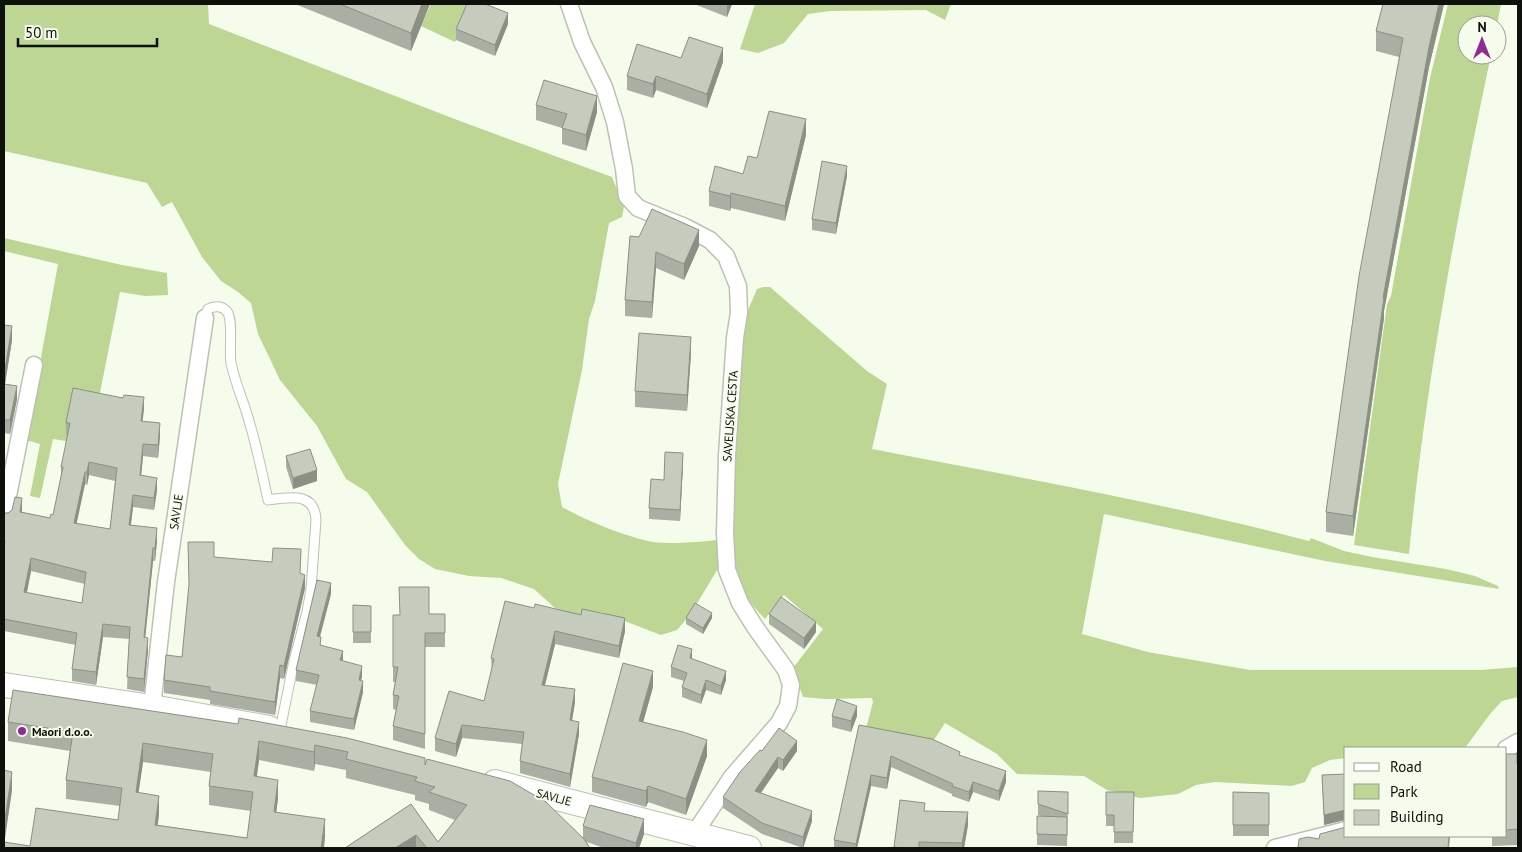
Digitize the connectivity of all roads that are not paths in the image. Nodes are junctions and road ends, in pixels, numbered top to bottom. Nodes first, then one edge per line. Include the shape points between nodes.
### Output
1 (569, 4) edge
2 (205, 318) joint
3 (34, 365) dead end
4 (4, 516) edge
5 (4, 685) edge
6 (152, 707) junction
7 (288, 731) joint
8 (1518, 742) edge
9 (1507, 748) edge
10 (476, 776) edge
11 (1344, 831) edge
12 (691, 841) edge
13 (748, 848) edge
14 (1275, 848) edge

1 - 12 street, SAVELJSKA CESTA via 615,122 627,196 638,208 710,240 726,256 738,286 739,312 727,455 724,533 727,570 740,603 786,670 791,685 788,706 779,723 732,777
2 - 6 street, SAVLJE via 166,582
2 - 7 lane via 208,308 213,306 226,310 230,316 232,365 250,422 268,500 299,498 310,502 316,510 308,605
3 - 4 street
5 - 6 street
6 - 7 street
8 - 9 street
10 - 12 street, SAVLJE
11 - 14 street
12 - 13 street, SAVLJE

